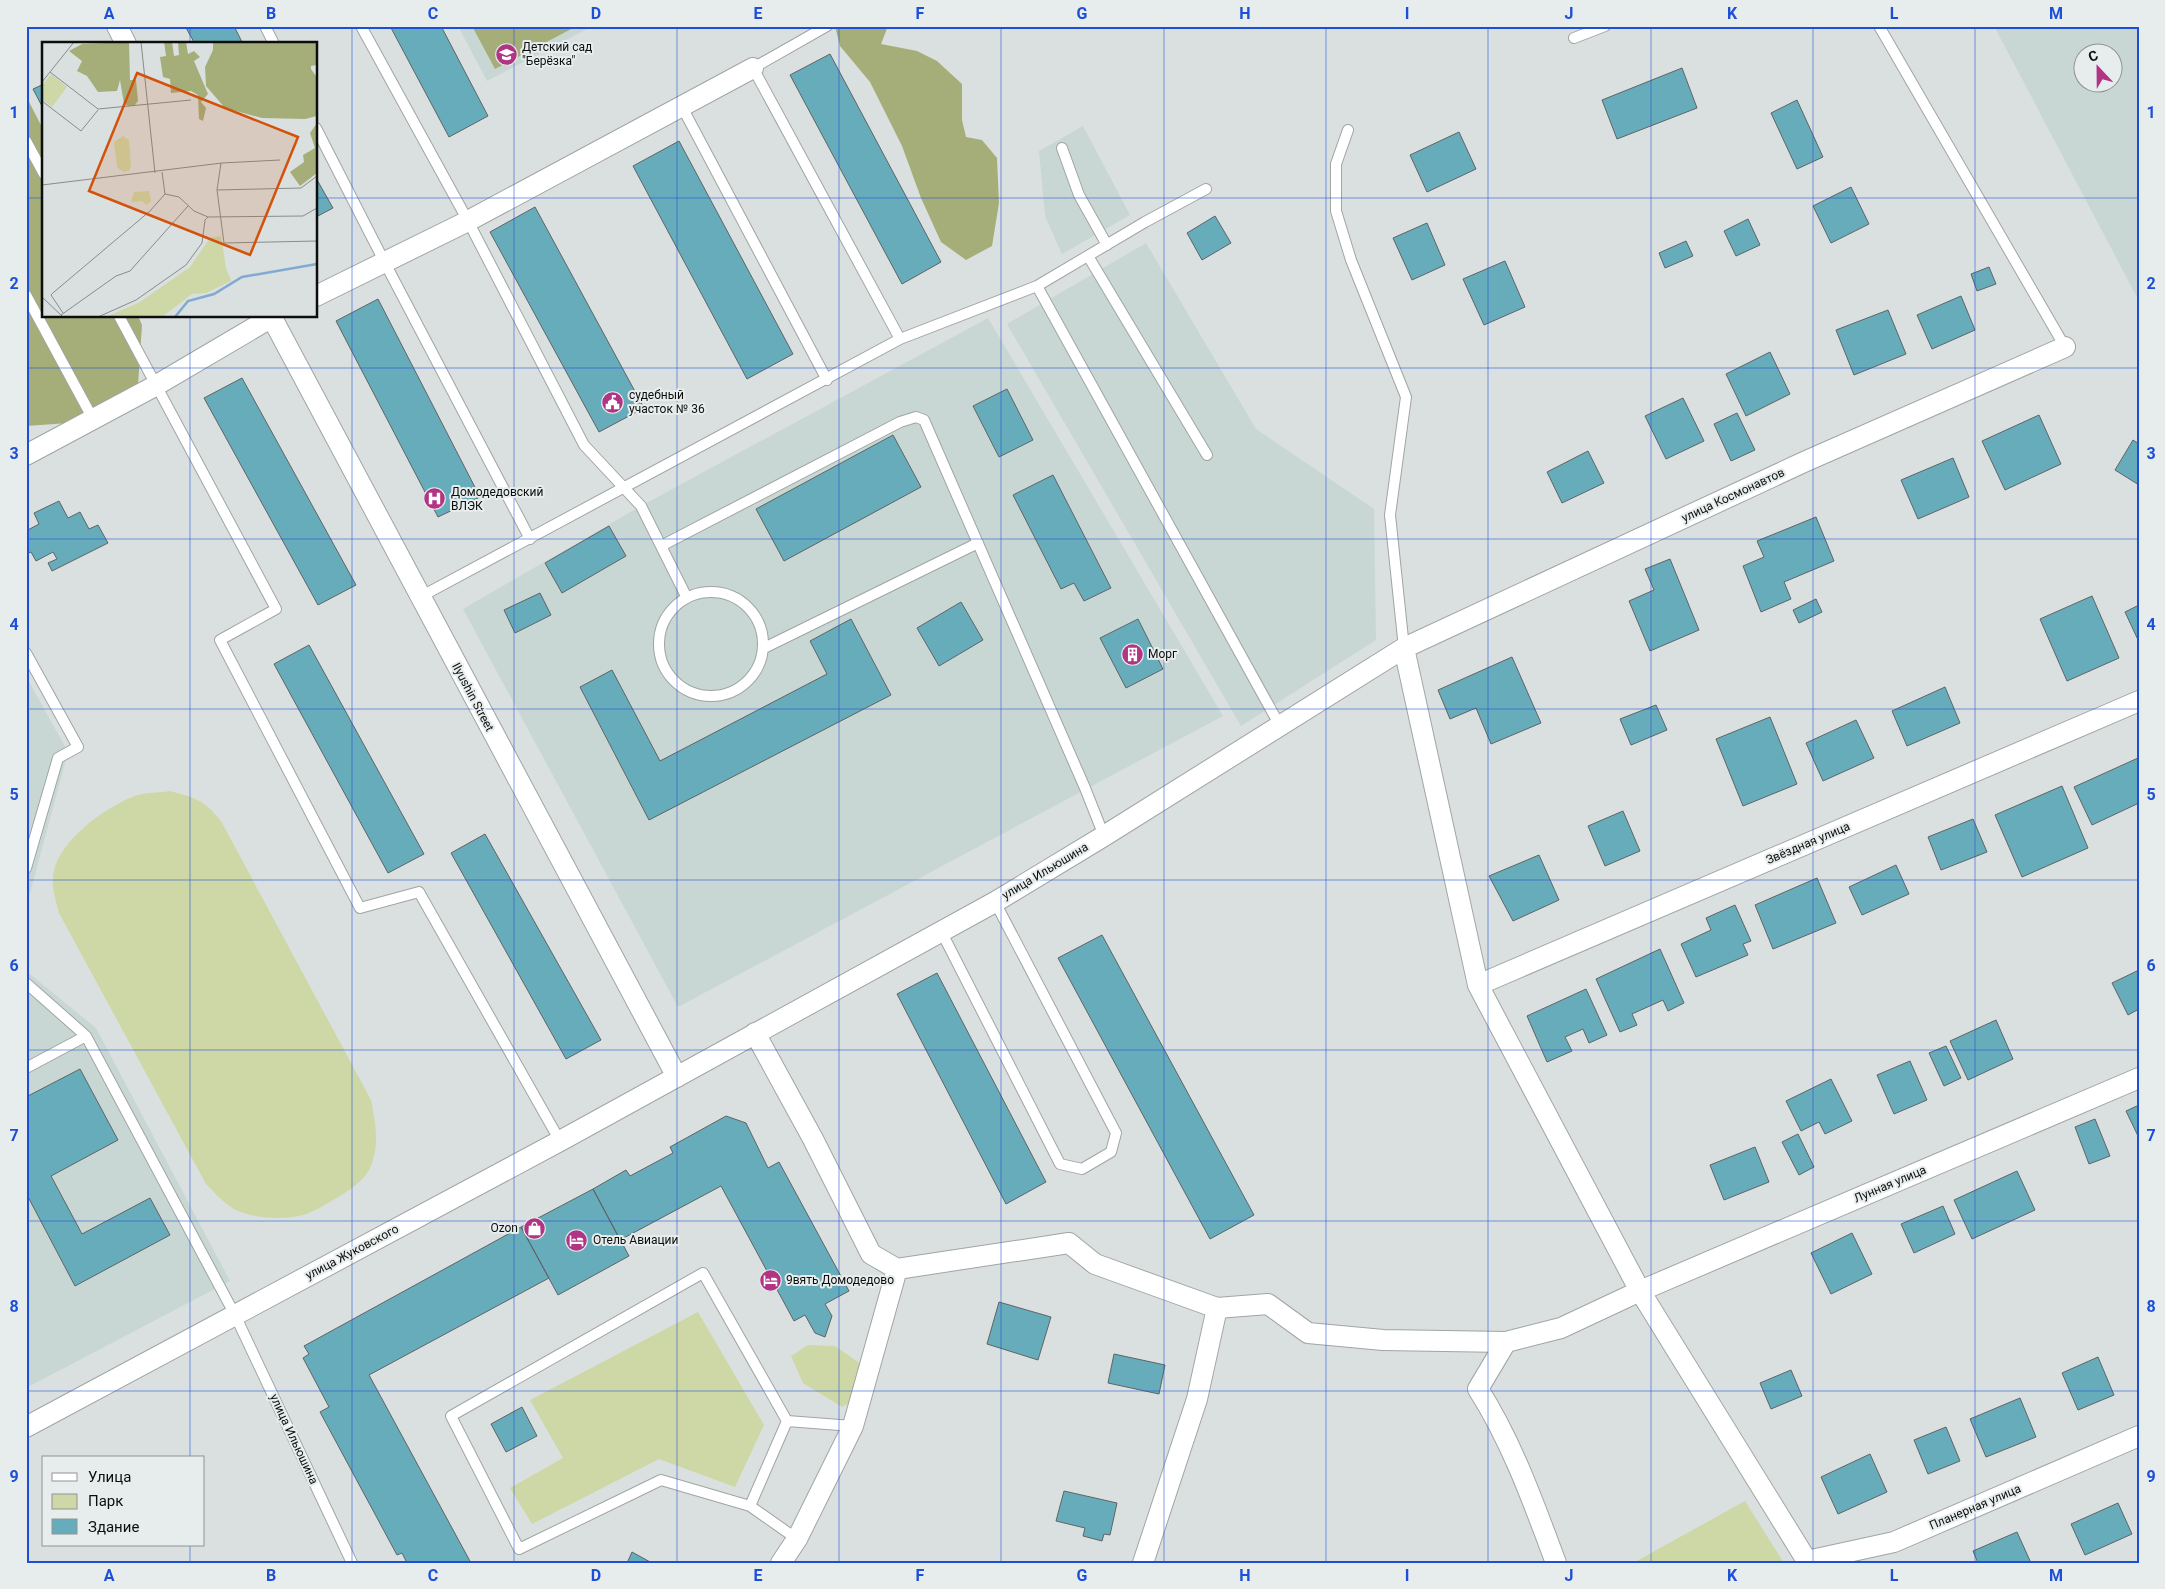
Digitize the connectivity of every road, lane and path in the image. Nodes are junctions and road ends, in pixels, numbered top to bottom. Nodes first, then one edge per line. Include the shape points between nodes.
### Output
1 (117, 26) edge
2 (265, 26) edge
3 (361, 26) edge
4 (827, 26) edge
5 (1605, 26) edge
6 (1879, 26) edge
7 (1574, 38) dead end
8 (125, 42) edge
9 (273, 42) edge
10 (753, 68) junction
11 (682, 106) junction
12 (1348, 130) dead end
13 (318, 132) edge
14 (26, 141) edge
15 (1062, 148) dead end
16 (42, 170) edge
17 (1206, 189) dead end
18 (468, 221) junction
19 (1107, 245) junction
20 (1088, 256) junction
21 (385, 263) junction
22 (1037, 286) junction
23 (26, 295) edge
24 (318, 295) edge
25 (120, 318) edge
26 (270, 318) edge
27 (273, 318) edge
28 (900, 339) junction
29 (2065, 347) joint
30 (827, 380) junction
31 (155, 386) junction
32 (93, 419) junction
33 (26, 455) edge
34 (1207, 455) dead end
35 (624, 487) junction
36 (530, 539) junction
37 (978, 543) junction
38 (661, 546) junction
39 (420, 597) junction
40 (687, 598) junction
41 (764, 648) junction
42 (1404, 648) junction
43 (26, 653) edge
44 (2139, 701) edge
45 (1280, 726) junction
46 (1104, 836) junction
47 (26, 868) edge
48 (995, 902) junction
49 (941, 931) junction
50 (26, 983) edge
51 (1478, 985) junction
52 (756, 1033) junction
53 (86, 1036) junction
54 (26, 1068) edge
55 (677, 1077) junction
56 (2139, 1078) edge
57 (560, 1141) junction
58 (897, 1269) junction
59 (1640, 1291) junction
60 (1217, 1308) junction
61 (235, 1315) junction
62 (1506, 1342) junction
63 (786, 1421) junction
64 (853, 1426) junction
65 (26, 1427) edge
66 (2139, 1436) edge
67 (750, 1506) junction
68 (797, 1539) junction
69 (1808, 1562) edge
70 (352, 1563) edge
71 (781, 1563) edge
72 (1143, 1563) edge
73 (1556, 1563) edge

1 - 8 street
2 - 9 lane
3 - 18 lane
4 - 10 lane
5 - 7 lane
6 - 29 lane
10 - 11 street
10 - 28 lane
11 - 18 street
11 - 30 lane
12 - 42 lane via 1336,164 1336,211 1351,260 1406,397 1390,515
13 - 21 lane
14 - 16 lane
15 - 19 lane via 1079,195
17 - 19 lane
18 - 21 street
18 - 35 lane via 584,445
19 - 20 lane
20 - 22 lane
20 - 34 lane
21 - 24 street
21 - 36 lane
22 - 28 lane
22 - 45 lane
23 - 32 lane
25 - 31 lane
26 - 31 street
27 - 39 street, Ilyushin Street
28 - 30 lane
29 - 42 street, улица Космонавтов via 1804,462
30 - 35 lane
31 - 32 street
31 - 57 lane via 276,609 220,640 360,908 419,892
32 - 33 street
35 - 36 lane
35 - 38 lane via 641,506
36 - 39 lane
37 - 38 lane via 924,420 916,416
37 - 41 lane
37 - 46 lane
38 - 40 lane
39 - 55 street, Ilyushin Street
40 - 41 lane via 714,592 738,599 752,611 760,624
40 - 41 lane via 663,622 659,635 660,656 668,674 684,689 704,696 733,691 749,680
42 - 45 street, улица Ильюшина
42 - 51 street
43 - 47 lane via 78,747 58,758
44 - 51 street, Звёздная улица
45 - 46 street, улица Ильюшина
46 - 48 street, улица Ильюшина
48 - 49 street, улица Ильюшина
48 - 49 lane via 1116,1133 1111,1152 1082,1169 1060,1164
49 - 52 street, улица Ильюшина
50 - 53 lane
51 - 59 street
52 - 55 street, улица Ильюшина
52 - 58 street via 871,1254
53 - 54 lane
53 - 61 lane, улица Ильюшина
55 - 57 street, улица Жуковского
56 - 59 street, Лунная улица
57 - 61 street, улица Жуковского
58 - 60 street via 1069,1243 1095,1264
58 - 64 street
59 - 62 street, Лунная улица via 1561,1328
59 - 69 street
60 - 62 street, Лунная улица via 1268,1304 1308,1333 1383,1340
60 - 72 street via 1197,1399
61 - 65 street, улица Жуковского
61 - 70 lane, улица Ильюшина
62 - 73 street via 1478,1389 1495,1416
63 - 64 lane
63 - 67 lane
63 - 67 lane via 703,1273 451,1416 519,1549 661,1480
64 - 68 street
66 - 69 street, Планерная улица via 1894,1542
67 - 68 lane
68 - 71 street

